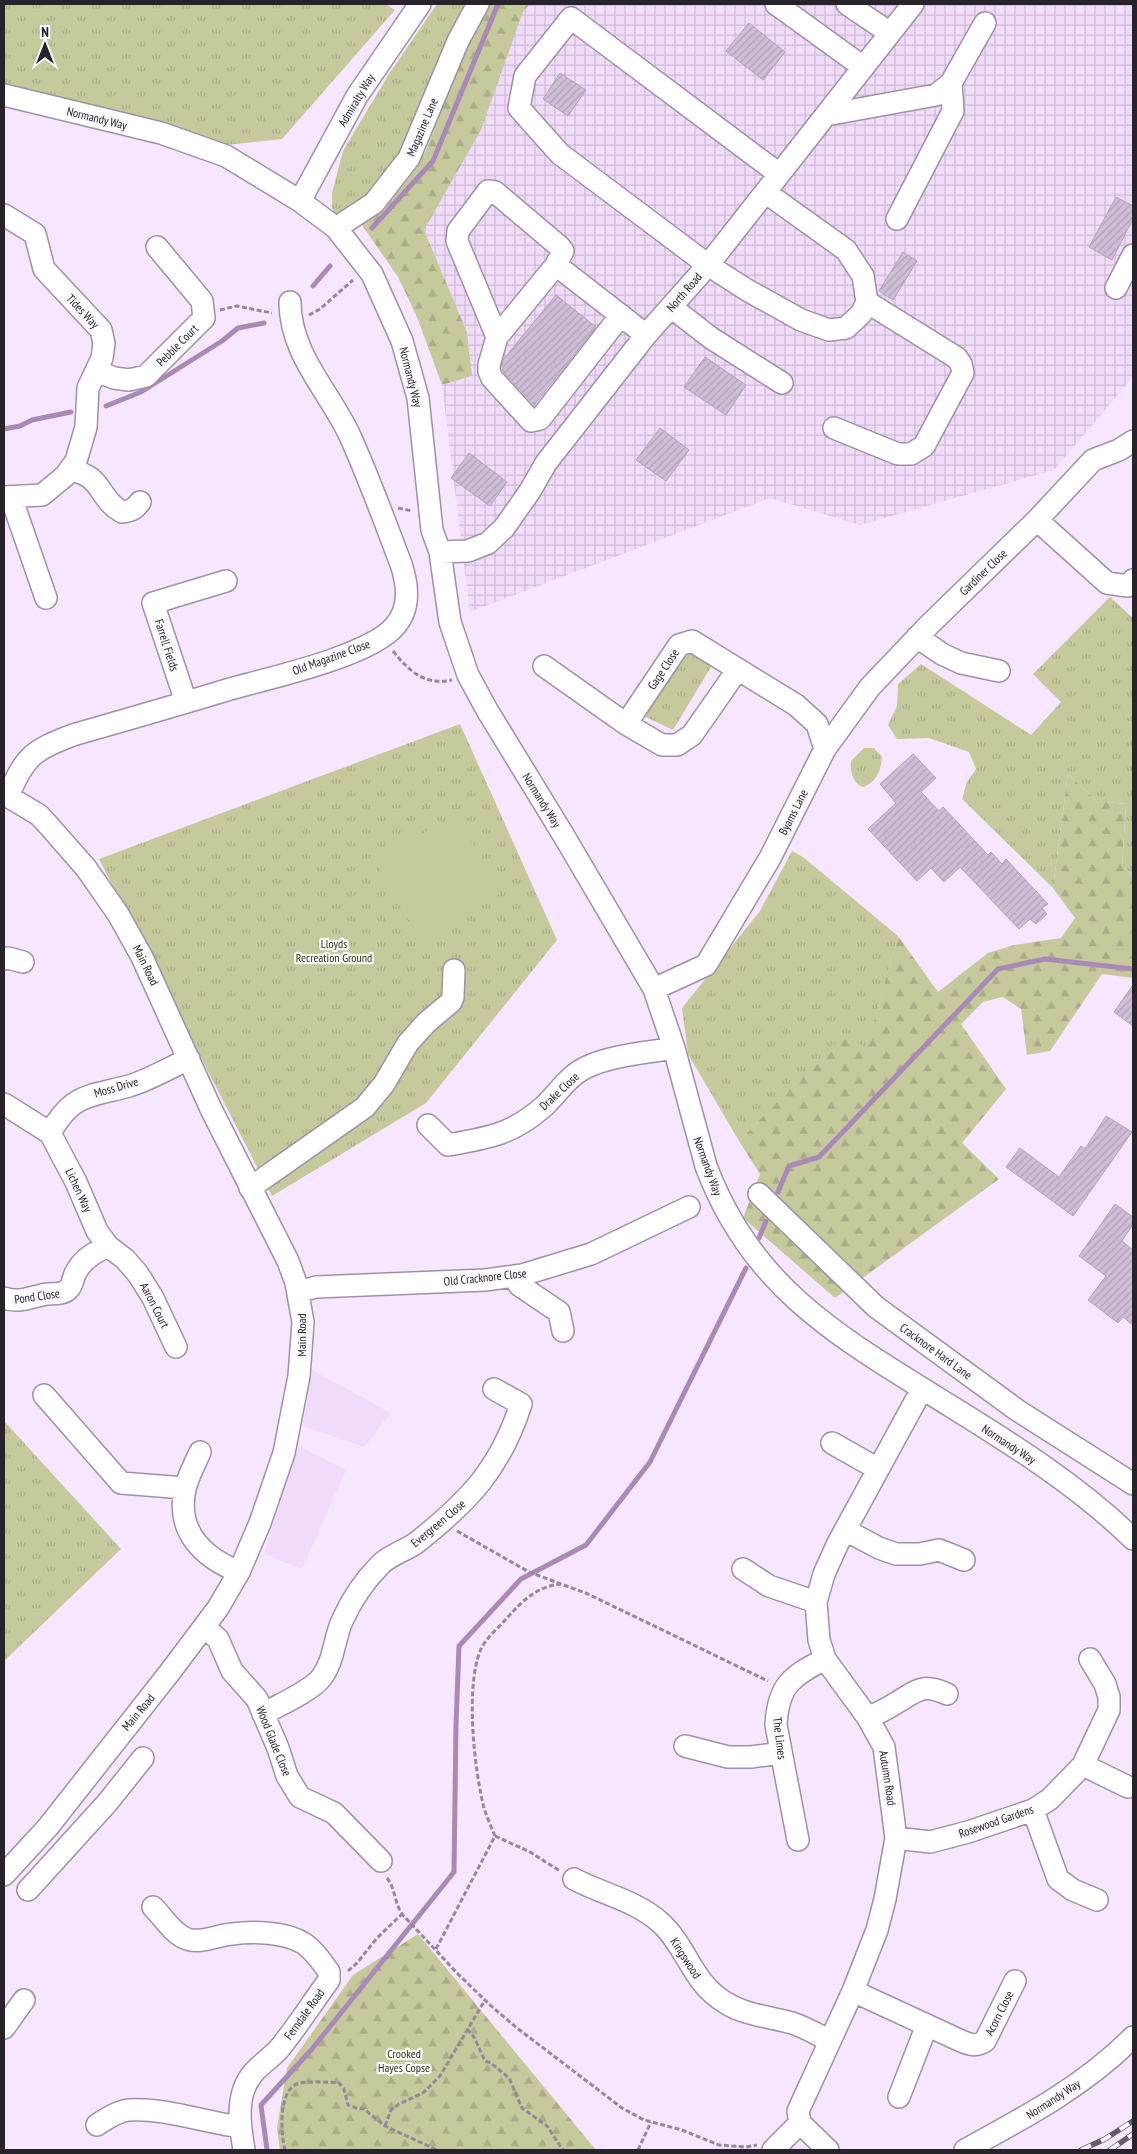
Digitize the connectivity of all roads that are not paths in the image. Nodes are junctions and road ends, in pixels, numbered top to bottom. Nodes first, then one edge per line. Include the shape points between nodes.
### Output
1 (420, 4) edge
2 (478, 4) edge
3 (776, 4) edge
4 (847, 4) edge
5 (913, 4) edge
6 (985, 23) dead end
7 (890, 33) junction
8 (863, 67) junction
9 (950, 84) junction
10 (4, 95) edge
11 (826, 115) junction
12 (779, 174) junction
13 (765, 192) junction
14 (300, 201) junction
15 (4, 214) edge
16 (897, 219) dead end
17 (336, 228) junction
18 (157, 247) dead end
19 (1133, 255) edge
20 (556, 264) junction
21 (708, 264) junction
22 (1116, 288) dead end
23 (867, 302) junction
24 (671, 307) junction
25 (290, 311) road end
26 (621, 315) junction
27 (646, 335) junction
28 (497, 337) junction
29 (97, 371) junction
30 (782, 383) dead end
31 (834, 428) dead end
32 (1133, 441) edge
33 (70, 470) junction
34 (8, 497) edge
35 (140, 502) dead end
36 (1037, 520) junction
37 (440, 552) junction
38 (1133, 580) edge
39 (226, 581) dead end
40 (46, 598) dead end
41 (924, 630) junction
42 (544, 666) dead end
43 (738, 670) junction
44 (999, 671) dead end
45 (186, 702) junction
46 (626, 724) junction
47 (825, 749) junction
48 (6, 795) edge
49 (454, 970) dead end
50 (654, 989) junction
51 (674, 1048) junction
52 (189, 1059) junction
53 (4, 1104) edge
54 (428, 1125) dead end
55 (50, 1133) junction
56 (250, 1188) junction
57 (759, 1194) dead end
58 (689, 1207) dead end
59 (108, 1246) junction
60 (514, 1276) junction
61 (298, 1292) junction
62 (4, 1298) edge
63 (563, 1330) dead end
64 (176, 1347) dead end
65 (494, 1388) dead end
66 (922, 1389) junction
67 (44, 1396) dead end
68 (832, 1443) dead end
69 (200, 1452) dead end
70 (878, 1468) junction
71 (1133, 1484) edge
72 (185, 1488) junction
73 (845, 1530) junction
74 (1133, 1539) edge
75 (964, 1560) dead end
76 (743, 1569) dead end
77 (239, 1572) junction
78 (816, 1602) junction
79 (205, 1627) junction
80 (825, 1658) junction
81 (1090, 1659) dead end
82 (947, 1694) dead end
83 (263, 1714) junction
84 (868, 1718) junction
85 (685, 1746) dead end
86 (781, 1753) junction
87 (143, 1758) dead end
88 (1083, 1765) junction
89 (1128, 1787) dead end
90 (1033, 1810) junction
91 (48, 1827) junction
92 (896, 1838) junction
93 (798, 1840) dead end
94 (68, 1845) junction
95 (381, 1861) road end
96 (4, 1875) edge
97 (574, 1879) road end
98 (28, 1890) dead end
99 (1097, 1900) dead end
100 (153, 1907) dead end
101 (1015, 1981) dead end
102 (853, 1991) junction
103 (24, 2000) dead end
104 (927, 2025) junction
105 (4, 2028) edge
106 (1133, 2037) edge
107 (830, 2041) junction
108 (899, 2097) dead end
109 (800, 2123) junction
110 (97, 2125) dead end
111 (241, 2127) junction
112 (776, 2147) edge
113 (244, 2150) edge
114 (828, 2150) edge
115 (965, 2150) edge

1 - 14 street, Admiralty Way via 357,96
2 - 17 street, Magazine Lane via 458,41 409,158 374,204
3 - 8 street
4 - 7 street
5 - 7 street, North Road
6 - 9 street
7 - 8 street, North Road
8 - 11 street, North Road
9 - 11 street via 931,97
9 - 16 street via 953,111
10 - 14 street, Normandy Way via 161,134 226,156
11 - 12 street, North Road
12 - 13 street, North Road
12 - 21 street via 571,18 526,76 519,108 560,154
13 - 21 street, North Road
13 - 23 street via 846,250 863,276
14 - 17 street, Normandy Way
15 - 29 street, Tides Way via 35,234 44,269 101,330 104,343
17 - 37 street, Normandy Way via 372,274 402,341 418,398 432,530
18 - 29 street, Pebble Court via 202,301 204,318 146,376 129,380
19 - 22 street
20 - 26 street
20 - 28 street
20 - 28 street via 563,251 560,246 495,192 488,191 456,236
21 - 23 street via 801,320 829,330 846,328 861,314
21 - 24 street, North Road
23 - 31 street via 957,358 963,373 924,446 911,454 898,454
24 - 27 street, North Road
24 - 30 street via 711,338
25 - 45 street, Old Magazine Close via 300,351 350,436 402,564 407,589 406,605 400,619 384,636 355,651
26 - 27 street
26 - 28 street via 536,421 531,421 492,378 489,365
27 - 37 street, North Road via 546,463 504,528 488,543 468,551
29 - 33 street, Tides Way via 88,388 86,427
32 - 36 street, Gardiner Close via 1093,460
33 - 34 street, Tides Way via 42,495
33 - 35 street via 92,477 109,502 122,512 137,508
34 - 40 street
36 - 38 street via 1107,583 1128,586
36 - 41 street, Gardiner Close
37 - 50 street, Normandy Way via 450,622 468,675
39 - 45 street, Farrell Fields via 153,603
41 - 44 street via 942,654 960,663
41 - 47 street, Byams Lane via 870,687
42 - 46 street
43 - 46 street via 692,735 677,745 662,745
43 - 46 street, Gage Close via 692,642 679,645
43 - 47 street, Gage Close via 796,705 817,724
45 - 48 street, Old Magazine Close via 73,735 48,746 28,758
47 - 50 street, Byams Lane via 770,858 706,965
48 - 52 street, Main Road via 39,815 103,891 142,957
49 - 56 street via 454,997 451,1002 408,1043 366,1107
50 - 51 street, Normandy Way
51 - 54 street, Drake Close via 588,1066 562,1085 544,1107 524,1122 494,1137 448,1145
51 - 66 street, Normandy Way via 713,1184 749,1249 778,1282 816,1317 858,1350
52 - 55 street, Moss Drive via 129,1086 94,1093 76,1101 60,1115
52 - 56 street, Main Road
53 - 55 street
55 - 59 street, Lichen Way
56 - 61 street, Main Road via 284,1253
57 - 71 street, Cracknore Hard Lane via 876,1307 1017,1410
58 - 60 street, Old Cracknore Close via 591,1254
59 - 62 street, Pond Close via 91,1253 64,1292 25,1300
59 - 64 street, Aaron Court via 138,1274
60 - 61 street, Old Cracknore Close via 322,1287
60 - 63 street via 519,1285 559,1312
61 - 77 street, Main Road via 303,1338 290,1431 270,1498
65 - 83 street, Evergreen Close via 521,1404 511,1434 492,1467 470,1496 442,1522 413,1545 381,1563 360,1590 342,1622 332,1656 321,1678
66 - 70 street, Autumn Road
66 - 74 street, Normandy Way via 1053,1473 1114,1520
67 - 72 street via 121,1483
68 - 70 street
69 - 72 street
70 - 73 street, Autumn Road
72 - 77 street via 183,1514 189,1533 215,1562
73 - 75 street via 896,1554 939,1550
73 - 78 street, Autumn Road via 824,1574
76 - 78 street via 770,1586
77 - 79 street, Main Road
78 - 80 street, Autumn Road via 819,1640
79 - 83 street, Wood Glade Close via 218,1639 232,1671 257,1699
79 - 91 street, Main Road
80 - 84 street, Autumn Road
80 - 86 street, The Limes via 793,1677 784,1691 776,1716
81 - 88 street, Rosewood Gardens via 1105,1684 1109,1710
82 - 84 street via 934,1688 922,1688
83 - 95 street, Wood Glade Close via 287,1776 300,1796 334,1813
84 - 92 street, Autumn Road via 884,1747
85 - 86 street via 728,1757
86 - 93 street, The Limes
87 - 94 street
88 - 89 street
88 - 90 street, Rosewood Gardens via 1050,1799
90 - 92 street, Rosewood Gardens via 930,1842
90 - 99 street via 1058,1879 1073,1890
91 - 94 street
91 - 96 street, Main Road
92 - 102 street, Autumn Road via 877,1930
94 - 98 street
97 - 107 street, Kingswood via 629,1904 661,1923 694,1974 727,2004 795,2024
100 - 111 street, Ferndale Road via 187,1939 232,1934 287,1936 318,1956 329,1972 328,1980 292,2032 278,2050 255,2069 244,2090
101 - 104 street, Acorn Close via 985,2041 978,2045 971,2045
102 - 104 street, Acorn Close
102 - 107 street, Autumn Road
103 - 105 street
104 - 108 street
106 - 115 street, Normandy Way via 1110,2059 1038,2110
107 - 109 street, Autumn Road via 800,2104
109 - 112 street
109 - 114 street
110 - 111 street via 127,2110 144,2110
111 - 113 street, Ferndale Road

